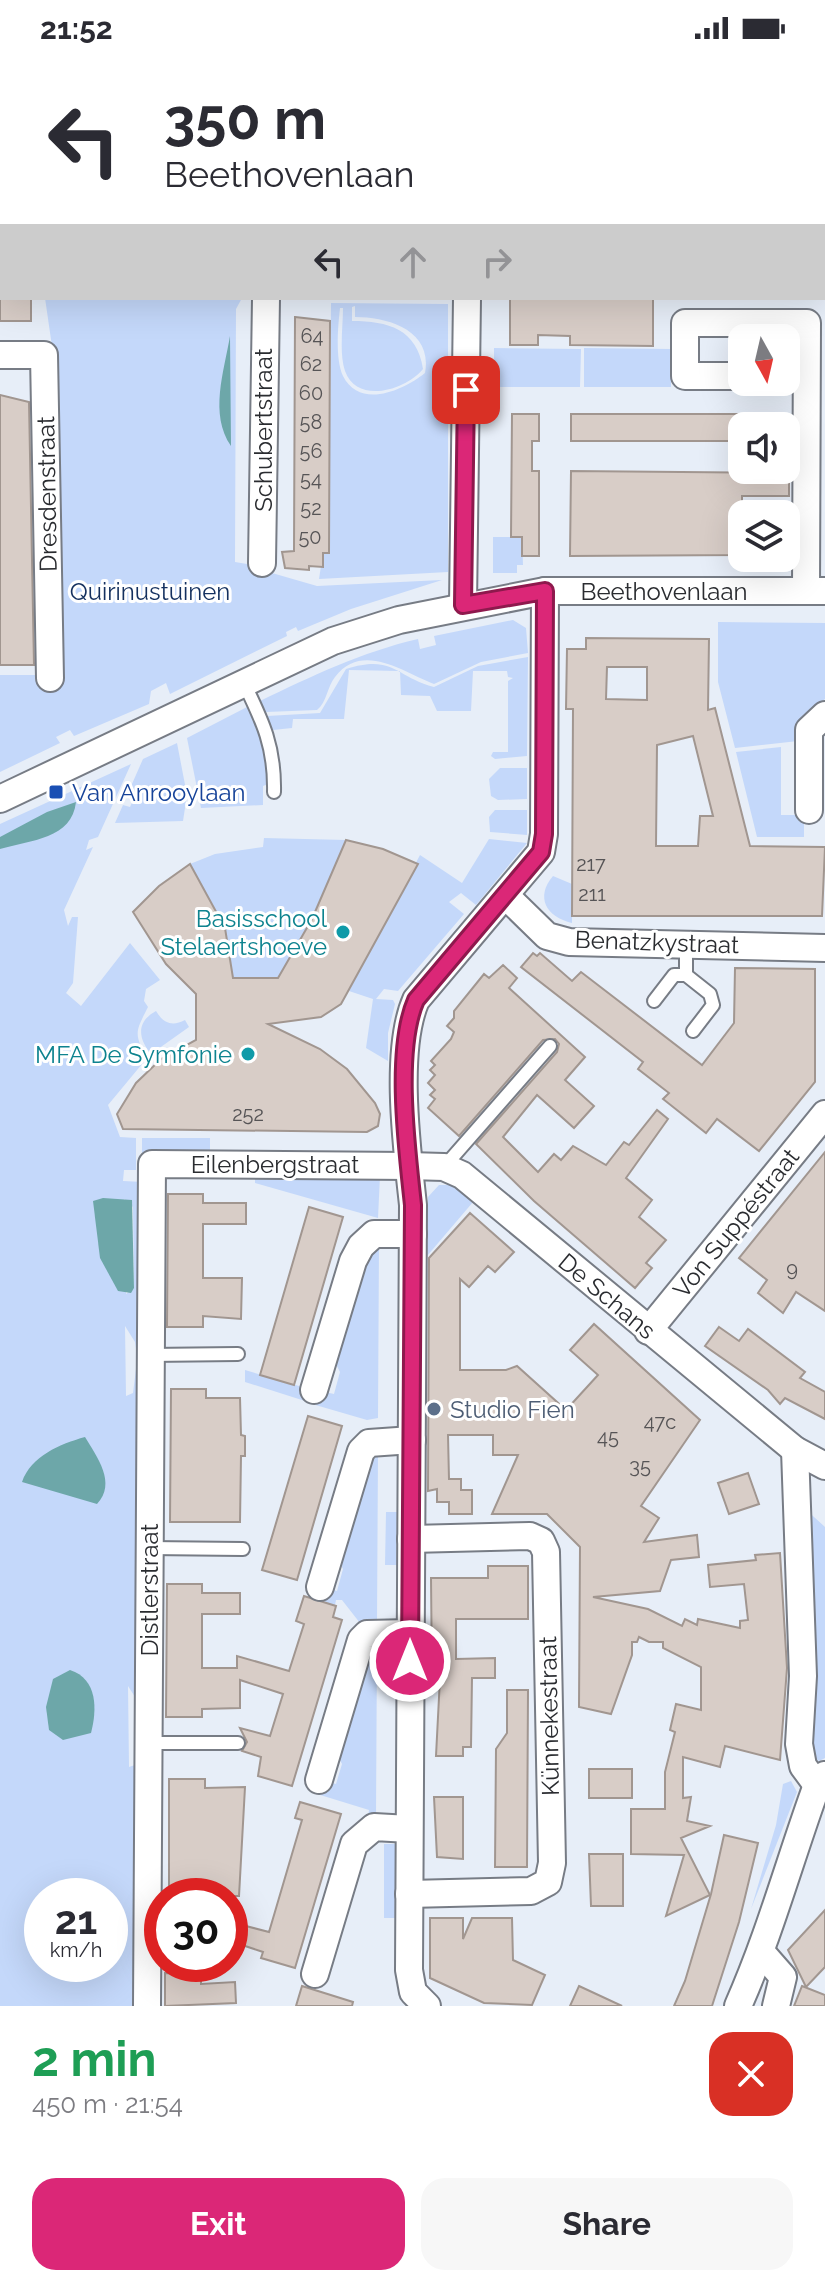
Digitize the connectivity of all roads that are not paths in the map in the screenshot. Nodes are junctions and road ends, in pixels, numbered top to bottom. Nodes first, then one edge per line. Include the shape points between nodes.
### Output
1 (266, 300) edge
2 (467, 300) edge
3 (0, 355) edge
4 (800, 357) edge
5 (728, 376) edge
6 (798, 396) edge
7 (262, 563) dead end
8 (545, 591) junction
9 (815, 591) edge
10 (463, 605) junction
11 (50, 678) dead end
12 (244, 683) junction
13 (825, 715) edge
14 (274, 792) dead end
15 (0, 799) edge
16 (809, 810) dead end
17 (506, 896) junction
18 (686, 943) junction
19 (825, 948) edge
20 (686, 975) junction
21 (654, 1001) dead end
22 (693, 1031) dead end
23 (550, 1046) dead end
24 (825, 1114) edge
25 (409, 1166) junction
26 (444, 1167) junction
27 (150, 1175) joint
28 (413, 1234) junction
29 (648, 1331) junction
30 (238, 1354) dead end
31 (149, 1355) junction
32 (314, 1390) dead end
33 (412, 1440) junction
34 (795, 1450) junction
35 (825, 1466) edge
36 (411, 1539) junction
37 (149, 1548) junction
38 (243, 1549) dead end
39 (320, 1587) dead end
40 (410, 1633) junction
41 (148, 1743) junction
42 (238, 1743) dead end
43 (319, 1780) dead end
44 (821, 1780) edge
45 (409, 1829) junction
46 (153, 1878) edge
47 (409, 1894) junction
48 (762, 1953) junction
49 (315, 1974) dead end
50 (150, 1982) edge
51 (147, 2006) edge
52 (427, 2006) edge
53 (738, 2006) edge
54 (776, 2006) edge

1 - 7 street, Schubertstraat
2 - 10 street
3 - 11 street, Dresdenstraat via 44,355
4 - 5 street, Beethovenlaan via 807,323 685,323 685,376
6 - 9 street, Beethovenlaan
8 - 9 street, Beethovenlaan
8 - 10 street, Beethovenlaan
8 - 17 street via 544,834 541,852
10 - 12 street, Beethovenlaan via 333,641
12 - 14 lane via 275,759
12 - 15 street, Beethovenlaan
13 - 16 street via 809,730
17 - 18 street, Benatzkystraat via 547,936 569,942
17 - 25 street via 416,1000 406,1022
18 - 19 street, Benatzkystraat
18 - 20 lane
20 - 21 lane via 674,975
20 - 22 lane via 710,994 713,1005
23 - 26 lane
24 - 29 street, Von Suppéstraat
25 - 26 street
25 - 27 street, Eilenbergstraat via 162,1163 152,1164
25 - 28 street
26 - 29 street, De Schans via 462,1175
27 - 31 street, Distlerstraat
28 - 32 street via 374,1234 361,1246
28 - 33 street
29 - 34 street, De Schans
30 - 31 lane
31 - 37 street, Distlerstraat
33 - 36 street
33 - 39 street via 369,1443 361,1451
34 - 35 street, De Schans
34 - 44 street via 803,1662 799,1744 803,1766
36 - 40 street
36 - 47 street, Künnekestraat via 530,1536 541,1541 546,1552 552,1863 548,1882 531,1891
37 - 38 lane
37 - 41 street, Distlerstraat
40 - 43 street via 367,1634 361,1640
40 - 45 street
41 - 42 lane
41 - 46 street, Distlerstraat
44 - 48 street via 783,1878
45 - 47 street
45 - 49 street via 374,1827 354,1844
47 - 52 street via 409,1970 413,1992
48 - 53 street
48 - 54 street via 783,1977
50 - 51 street, Distlerstraat

